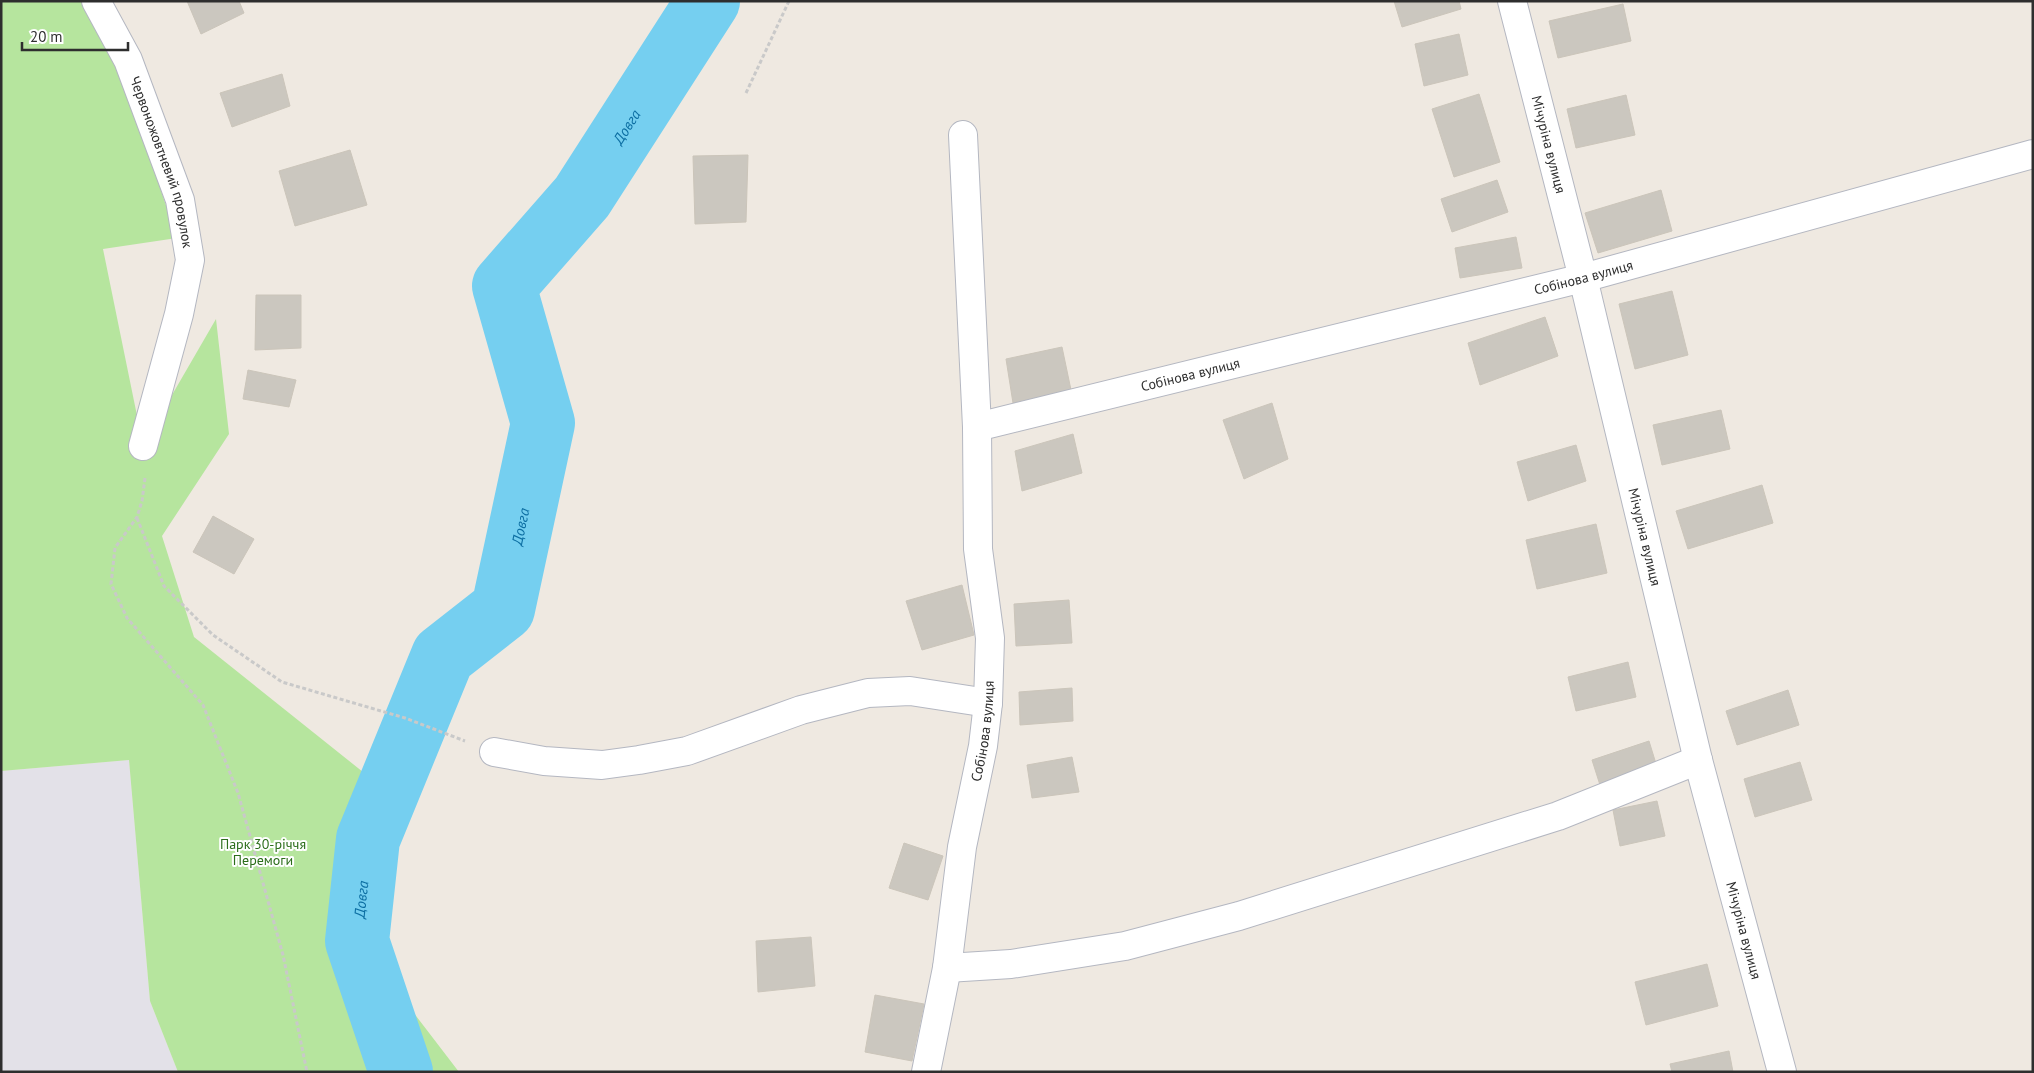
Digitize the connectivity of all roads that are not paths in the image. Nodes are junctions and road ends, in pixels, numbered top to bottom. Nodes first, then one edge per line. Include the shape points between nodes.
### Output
1 (96, 1) edge
2 (1512, 1) edge
3 (963, 134) dead end
4 (2033, 154) edge
5 (1583, 278) junction
6 (977, 427) junction
7 (144, 446) road end
8 (988, 702) junction
9 (494, 752) road end
10 (1698, 760) junction
11 (946, 968) junction
12 (926, 1072) edge
13 (1782, 1072) edge

1 - 7 street, Червоножовтневий провулок via 128,60 180,200 190,260
2 - 5 street, Мічуріна вулиця
3 - 6 street
4 - 5 street, Собінова вулиця
5 - 6 street, Собінова вулиця
5 - 10 street, Мічуріна вулиця
6 - 8 street, Собінова вулиця via 978,548 990,638
8 - 9 street via 910,691 868,693 801,710 687,751 602,765 544,761
8 - 11 street, Собінова вулиця via 983,746 962,847
10 - 11 street via 1558,816 1239,916 1125,946 1011,964
10 - 13 street, Мічуріна вулиця
11 - 12 street, Собінова вулиця

